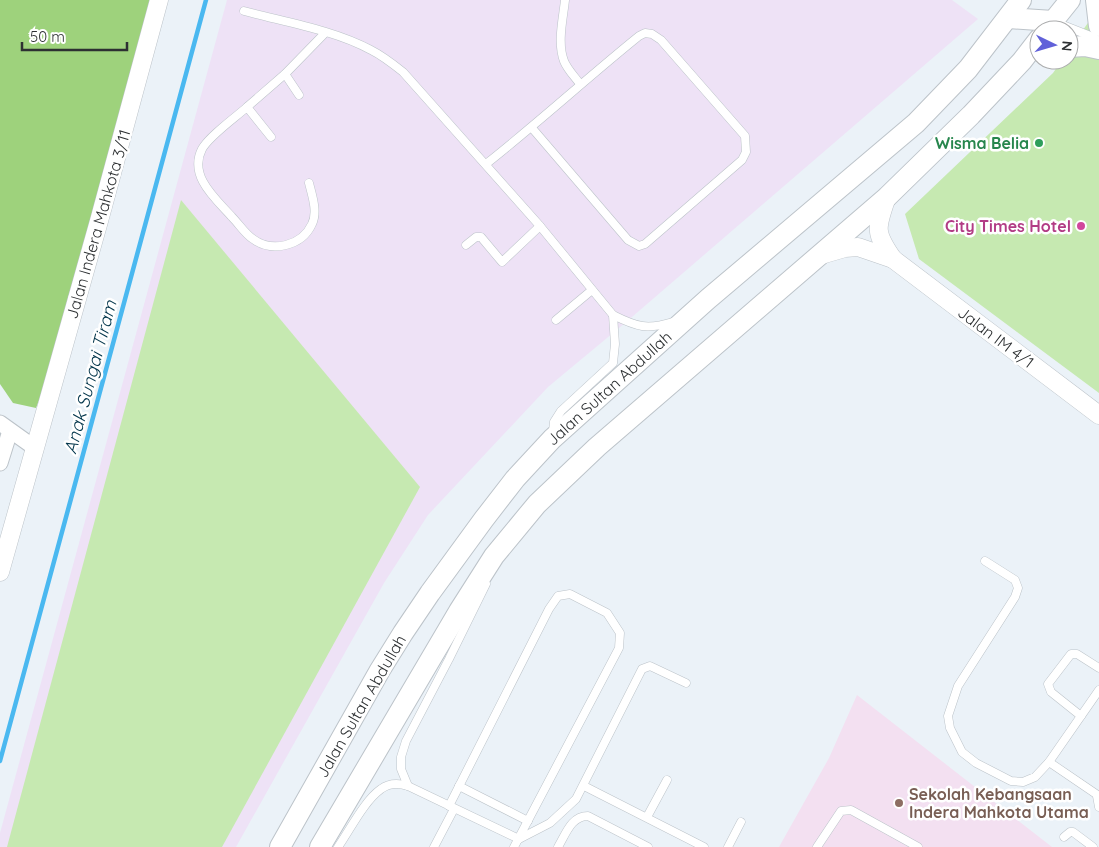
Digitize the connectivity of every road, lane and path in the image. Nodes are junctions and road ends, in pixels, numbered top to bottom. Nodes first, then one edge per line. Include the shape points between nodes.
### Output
1 (159, 0) edge
2 (565, 0) edge
3 (1021, 0) edge
4 (1070, 0) edge
5 (1096, 0) edge
6 (244, 10) dead end
7 (1009, 18) junction
8 (1055, 20) edge
9 (1029, 22) edge
10 (1099, 26) edge
11 (1079, 31) edge
12 (325, 33) junction
13 (1099, 41) edge
14 (1079, 46) edge
15 (1099, 49) edge
16 (1029, 59) edge
17 (285, 74) junction
18 (580, 84) junction
19 (299, 95) dead end
20 (248, 108) junction
21 (532, 128) junction
22 (271, 137) dead end
23 (486, 164) junction
24 (309, 183) dead end
25 (887, 197) junction
26 (540, 226) junction
27 (466, 245) dead end
28 (821, 255) junction
29 (893, 259) junction
30 (592, 290) junction
31 (708, 299) junction
32 (613, 315) junction
33 (556, 320) dead end
34 (1099, 415) edge
35 (5, 427) edge
36 (552, 439) junction
37 (35, 448) junction
38 (0, 463) edge
39 (494, 556) junction
40 (985, 561) dead end
41 (0, 572) edge
42 (1099, 668) edge
43 (686, 683) dead end
44 (1099, 690) edge
45 (1081, 716) junction
46 (1049, 762) junction
47 (667, 780) dead end
48 (408, 786) junction
49 (459, 786) junction
50 (584, 786) junction
51 (1098, 796) edge
52 (1099, 807) edge
53 (452, 808) junction
54 (647, 818) junction
55 (528, 821) junction
56 (741, 822) dead end
57 (1064, 837) dead end
58 (519, 839) junction
59 (280, 847) edge
60 (320, 847) edge
61 (338, 847) edge
62 (434, 847) edge
63 (514, 847) edge
64 (558, 847) edge
65 (648, 847) edge
66 (704, 847) edge
67 (728, 847) edge
68 (817, 847) edge
69 (918, 847) edge
70 (1093, 847) edge

1 - 37 street, Jalan Indera Mahkota 3/11
2 - 18 lane via 562,53 564,62
3 - 7 main road, Jalan Sultan Abdullah
4 - 8 main road
5 - 10 main road
6 - 12 lane
7 - 9 main road
7 - 31 main road, Jalan Sultan Abdullah via 968,69 916,123
11 - 13 lane
12 - 17 lane
12 - 23 lane via 370,49 403,72
14 - 15 main road
16 - 25 main road
17 - 19 lane
17 - 20 lane
18 - 21 lane
18 - 21 lane via 639,36 652,34 745,136 746,152 742,160 639,246 628,240
20 - 22 lane
20 - 24 lane via 202,148 199,174 205,188 253,239 278,246 290,245 304,236 312,224 314,206
21 - 23 lane
23 - 26 lane
25 - 28 main road
25 - 29 street, Jalan IM 4/1 via 880,215 878,235
26 - 27 lane via 502,262 481,237
26 - 30 lane
28 - 29 street, Jalan IM 4/1 via 858,247
28 - 39 main road via 597,447 537,504
29 - 34 street, Jalan IM 4/1
30 - 32 lane
30 - 33 lane
31 - 32 lane via 673,322 653,327 632,324
31 - 36 main road, Jalan Sultan Abdullah
32 - 36 lane via 616,344 613,363 561,411 554,422
35 - 37 street
35 - 38 street
36 - 59 main road, Jalan Sultan Abdullah via 515,479 430,592 380,670
37 - 41 street, Jalan Indera Mahkota 3/11
39 - 48 lane via 480,599 406,741 401,769
39 - 60 main road
40 - 46 lane via 1015,580 1018,588 1015,598 958,686 948,716 950,728 962,752 1012,781 1023,782 1035,777
42 - 45 lane via 1077,654 1071,654 1048,684 1050,692
43 - 50 lane via 650,666 642,669
44 - 45 lane
45 - 46 lane
46 - 51 lane
47 - 54 lane
48 - 53 lane
48 - 61 lane via 398,783 381,789 368,802
49 - 53 lane
49 - 55 lane
49 - 55 lane via 549,609 558,596 570,594 607,613 620,633 619,648
50 - 54 lane
50 - 58 lane via 576,799 550,824
51 - 52 lane
53 - 58 lane
53 - 62 lane
54 - 66 lane
55 - 58 lane
56 - 67 lane
57 - 70 lane via 1073,832
58 - 63 lane
64 - 65 lane via 574,819 580,816 588,816
68 - 69 lane via 841,810 851,810

